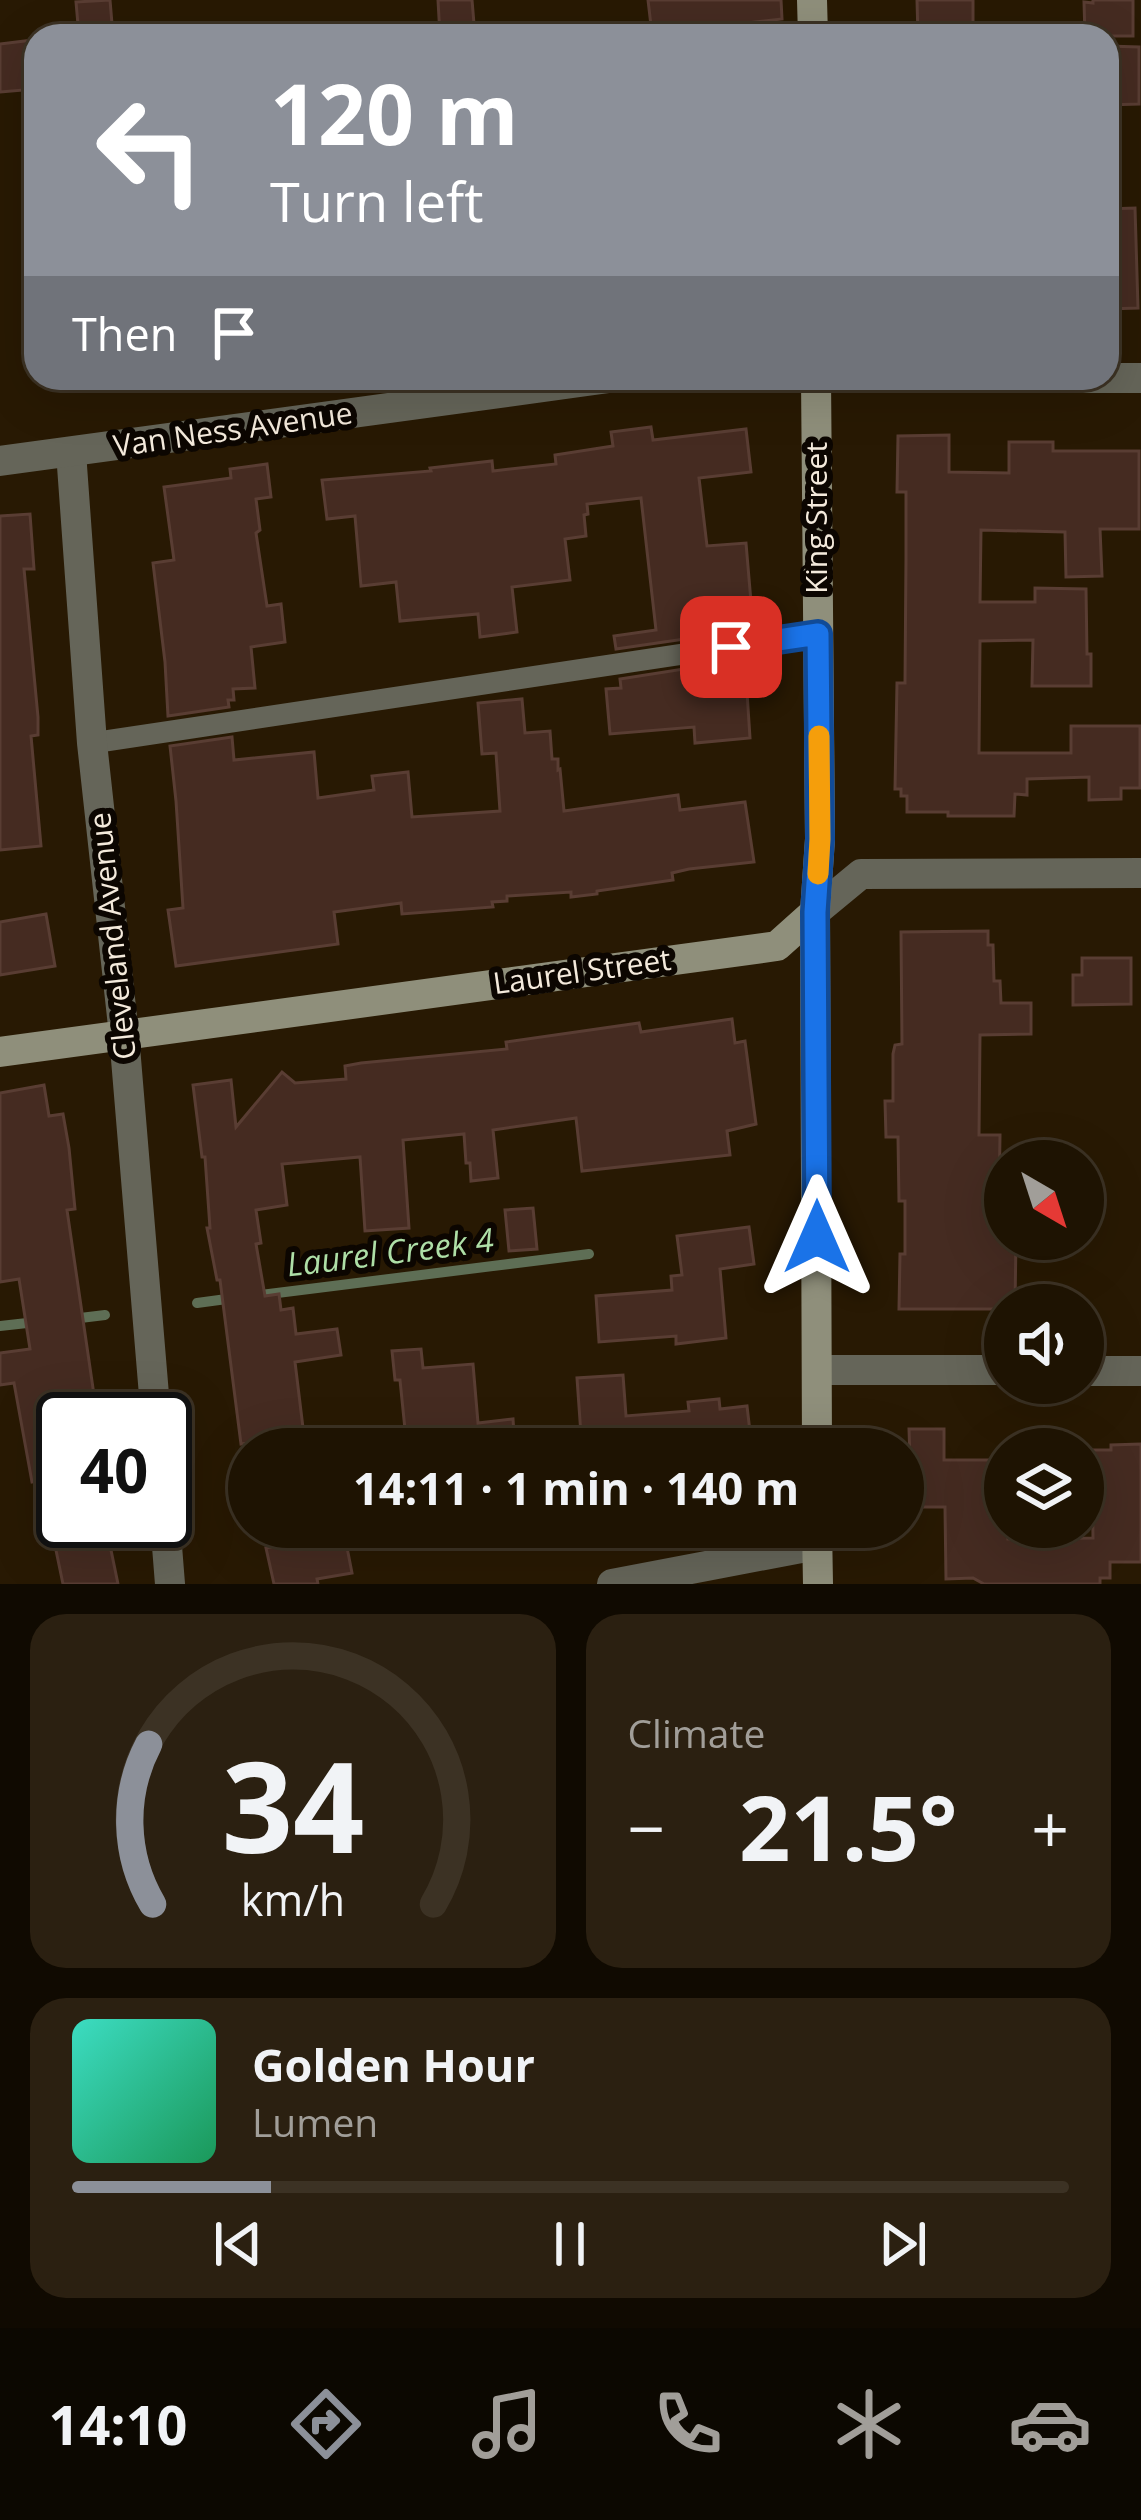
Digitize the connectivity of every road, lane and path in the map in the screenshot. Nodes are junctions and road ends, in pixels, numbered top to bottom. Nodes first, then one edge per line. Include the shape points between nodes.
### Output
1 (522, 390) edge
2 (816, 390) edge
3 (70, 452) junction
4 (0, 461) edge
5 (818, 634) junction
6 (92, 743) junction
7 (1141, 873) edge
8 (815, 912) junction
9 (124, 1035) junction
10 (0, 1052) edge
11 (818, 1370) junction
12 (984, 1370) edge
13 (1104, 1371) edge
14 (1141, 1371) edge
15 (154, 1392) edge
16 (817, 1428) edge
17 (167, 1548) edge
18 (766, 1548) edge
19 (817, 1548) edge
20 (170, 1584) edge
21 (612, 1584) edge
22 (818, 1584) edge

1 - 3 street, Van Ness Avenue
2 - 5 street, King Street
3 - 4 street, Van Ness Avenue
3 - 6 street, Cleveland Avenue
5 - 6 lane
5 - 8 street, King Street
6 - 9 street, Cleveland Avenue
7 - 8 street, Laurel Street via 861,874
8 - 9 street, Laurel Street via 777,946
8 - 11 street, King Street
9 - 10 street, Laurel Street
9 - 15 street, Cleveland Avenue
11 - 12 street
11 - 16 street, King Street
13 - 14 street
17 - 20 street
18 - 21 street
19 - 22 street

